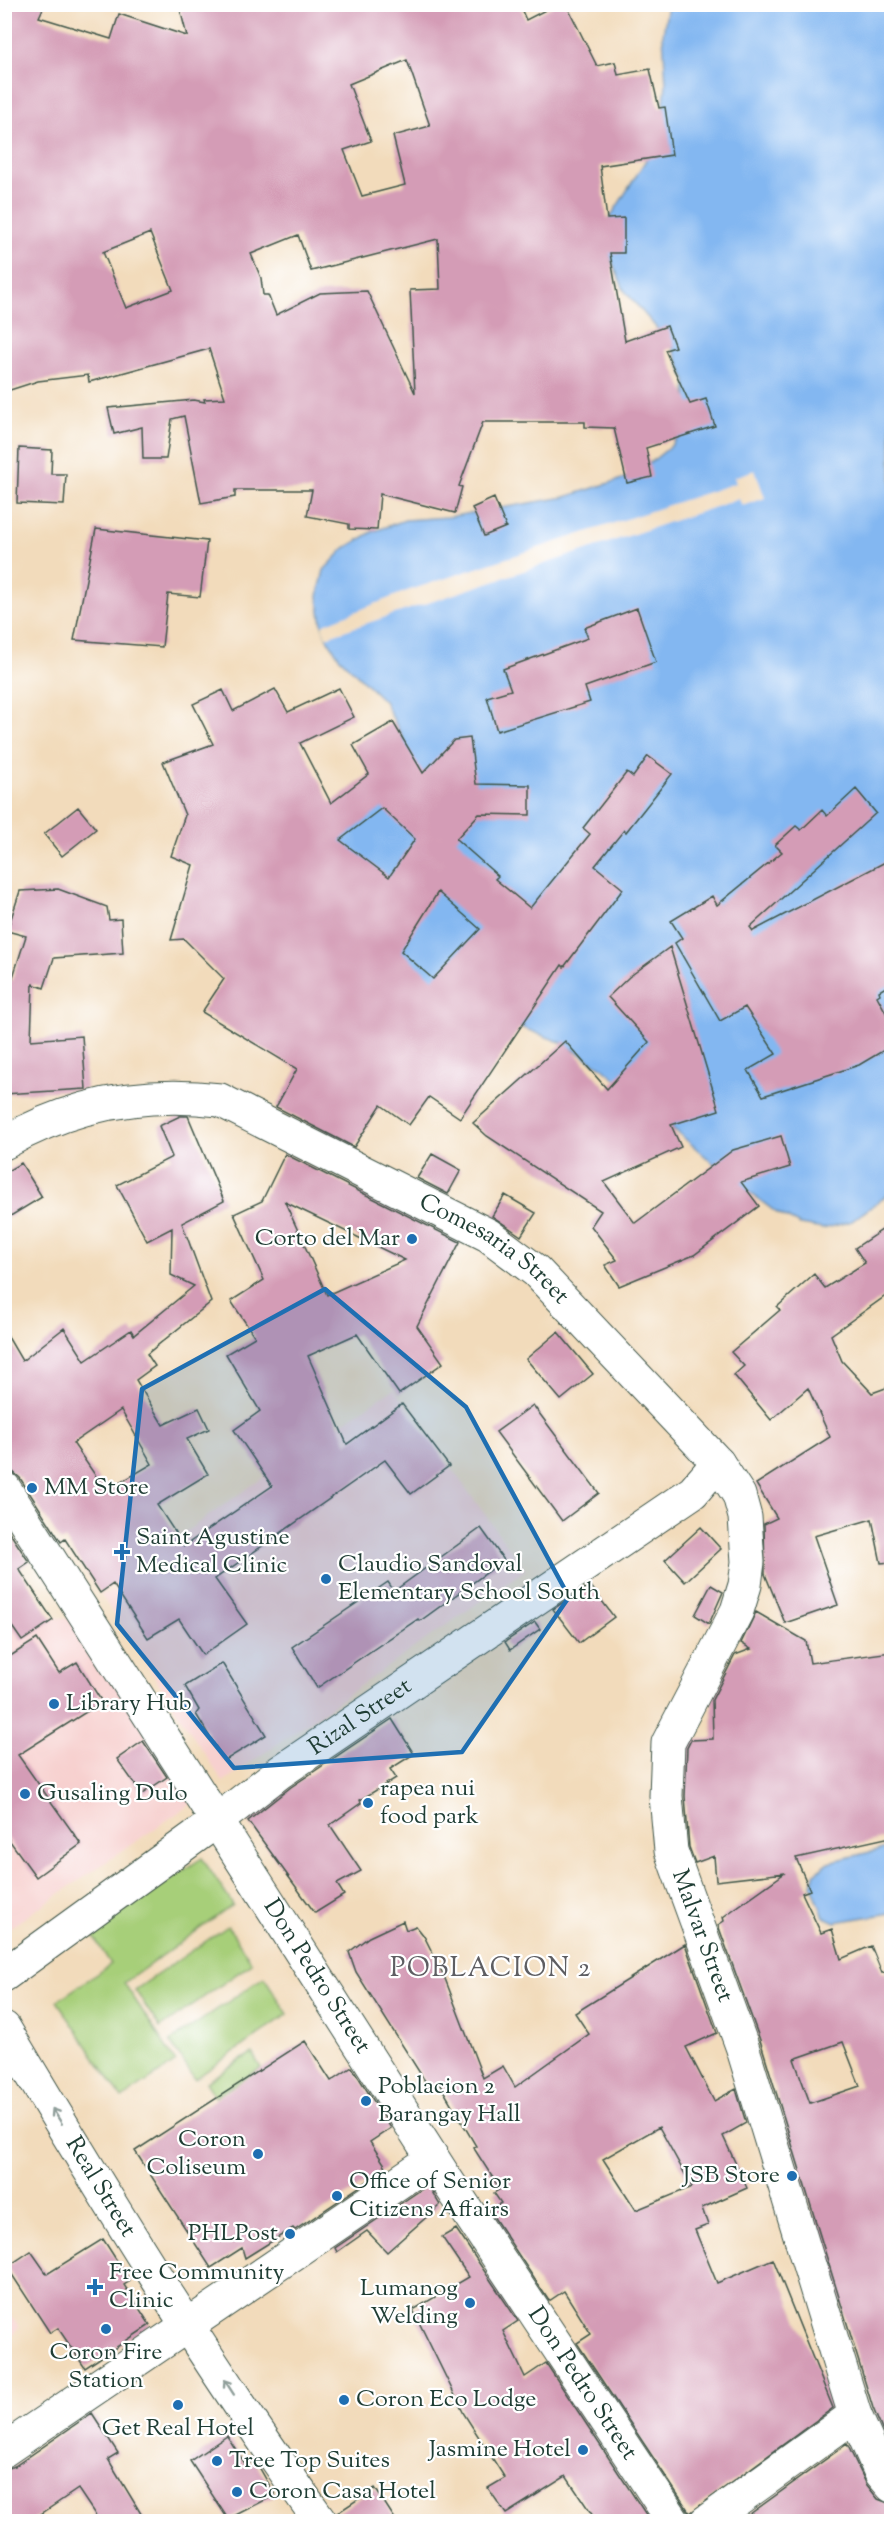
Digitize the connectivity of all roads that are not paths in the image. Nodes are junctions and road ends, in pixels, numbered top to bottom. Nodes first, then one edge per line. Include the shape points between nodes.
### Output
1 (4, 1143) edge
2 (718, 1463) junction
3 (4, 1488) edge
4 (218, 1820) junction
5 (4, 1975) edge
6 (4, 2028) edge
7 (433, 2159) junction
8 (189, 2324) junction
9 (855, 2415) junction
10 (4, 2450) edge
11 (891, 2486) edge
12 (321, 2522) edge
13 (674, 2522) edge
14 (706, 2522) edge

1 - 2 street, Comesaria Street via 31,1127 103,1103 183,1096 220,1100 489,1235 517,1254
2 - 4 street, Rizal Street via 693,1492 280,1773
2 - 9 street, Malvar Street via 739,1495 745,1517 748,1563 737,1611 668,1743 670,1851 746,2056
3 - 4 street, Don Pedro Street
4 - 5 street, Rizal Street
4 - 7 street, Don Pedro Street
8 -> 6 street, Real Street
7 - 8 street
7 - 13 street, Don Pedro Street
8 - 10 street
12 -> 8 street, Real Street via 272,2454
9 - 11 street, Malvar Street via 881,2473
9 - 14 street

